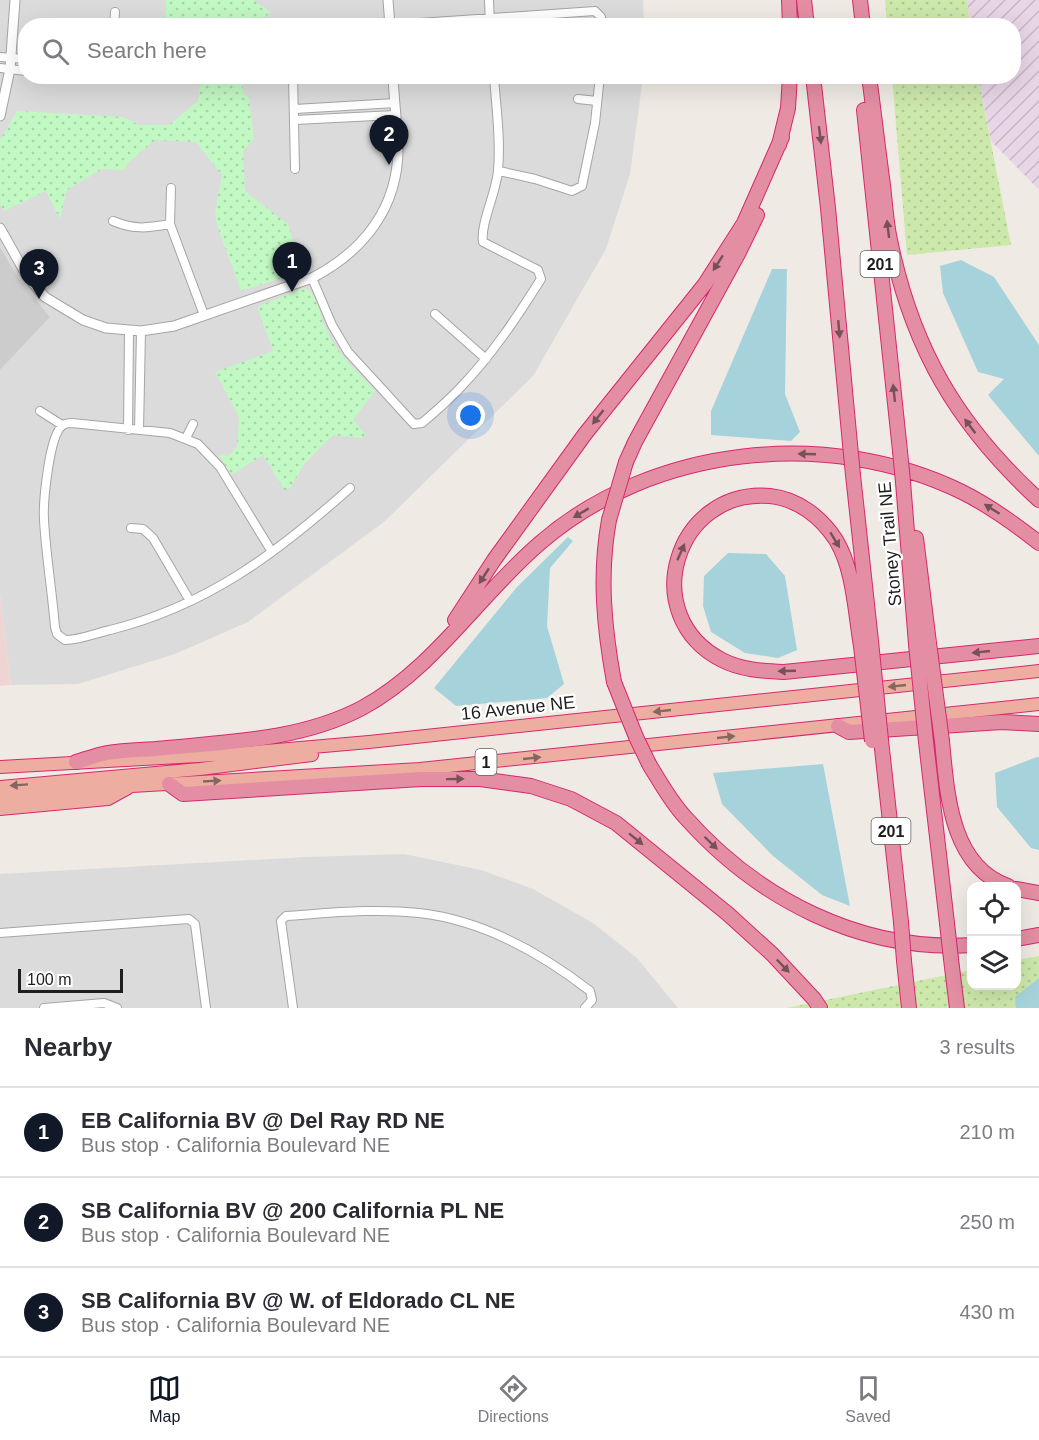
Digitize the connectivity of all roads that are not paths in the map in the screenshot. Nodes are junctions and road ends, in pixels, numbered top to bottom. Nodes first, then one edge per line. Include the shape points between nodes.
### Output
1 (15, 0) edge
2 (388, 0) edge
3 (489, 0) edge
4 (789, 0) edge
5 (804, 0) edge
6 (853, 0) edge
7 (860, 0) edge
8 (115, 12) dead end
9 (115, 18) edge
10 (389, 18) edge
11 (490, 18) edge
12 (522, 18) edge
13 (602, 18) edge
14 (790, 18) edge
15 (806, 18) edge
16 (855, 18) edge
17 (862, 18) edge
18 (0, 57) edge
19 (11, 57) junction
20 (18, 58) edge
21 (5, 69) edge
22 (294, 84) edge
23 (394, 84) edge
24 (494, 84) edge
25 (599, 84) edge
26 (790, 84) edge
27 (814, 84) edge
28 (862, 84) edge
29 (870, 84) edge
30 (578, 99) dead end
31 (597, 101) junction
32 (395, 103) junction
33 (295, 109) junction
34 (395, 115) junction
35 (0, 116) edge
36 (296, 120) junction
37 (782, 137) junction
38 (295, 169) dead end
39 (498, 171) junction
40 (171, 188) dead end
41 (113, 221) dead end
42 (170, 224) junction
43 (0, 228) edge
44 (312, 278) junction
45 (435, 314) dead end
46 (204, 315) junction
47 (129, 331) junction
48 (141, 331) junction
49 (486, 359) junction
50 (40, 411) dead end
51 (193, 424) dead end
52 (62, 425) junction
53 (128, 430) junction
54 (140, 430) junction
55 (186, 438) junction
56 (350, 488) dead end
57 (1039, 500) edge
58 (131, 528) dead end
59 (1039, 543) edge
60 (272, 552) junction
61 (190, 601) junction
62 (866, 643) junction
63 (922, 644) junction
64 (1039, 646) edge
65 (414, 670) junction
66 (1039, 670) edge
67 (1039, 705) edge
68 (1039, 724) edge
69 (838, 726) junction
70 (369, 742) junction
71 (76, 762) junction
72 (0, 767) edge
73 (169, 784) junction
74 (132, 786) junction
75 (0, 787) edge
76 (0, 798) edge
77 (0, 809) edge
78 (998, 882) edge
79 (1021, 891) edge
80 (1039, 893) edge
81 (0, 933) edge
82 (1039, 935) edge
83 (1021, 938) edge
84 (967, 945) edge
85 (44, 1008) edge
86 (117, 1008) edge
87 (206, 1008) edge
88 (293, 1008) edge
89 (585, 1008) edge
90 (820, 1008) edge
91 (909, 1008) edge
92 (957, 1008) edge

1 - 19 street
2 - 10 street
3 - 11 street
4 - 14 highway
5 - 15 highway
6 - 16 highway
7 - 17 highway
8 - 9 street
12 - 13 street via 595,11
18 - 19 street
19 - 20 street
19 - 21 street
21 - 35 street
22 - 33 street
23 - 32 street
24 - 39 street
25 - 31 street
26 - 37 highway
27 -> 62 highway, Stoney Trail NE / 201, bridge
63 -> 28 highway, 201
57 -> 29 highway via 967,422 928,360 916,331 890,238
30 - 31 street
31 - 39 street via 582,186 572,190
32 - 33 street
32 - 34 street
33 - 36 street
34 - 36 street
34 - 44 street via 396,173 384,209 356,249
36 - 38 street
37 -> 65 highway via 744,223 705,284 585,434 443,637
37 -> 84 highway, bridge via 753,224 626,462 609,520 604,562 603,609 614,681 649,764 684,816 744,873 818,918 887,940
39 - 49 street via 483,242 538,270 541,279
40 - 42 street
41 - 42 street via 129,228
42 - 46 street
43 - 47 street via 27,276 45,297 83,320
44 - 46 street
44 - 49 street via 348,352 414,424 422,423 459,390
45 - 49 street
46 - 48 street via 174,326
47 - 48 street
47 - 53 street
48 - 54 street
50 - 52 street
51 - 55 street
52 - 53 street
52 - 61 street via 54,440 44,497 57,634 70,640 153,617
53 - 54 street
54 - 55 street
55 - 60 street via 198,444 220,467
56 - 60 street
58 - 61 street via 143,529 153,538
59 -> 65 highway via 962,492 879,463 784,453 687,467 645,479 559,527 520,561
60 - 61 street via 237,577
64 -> 62 highway via 784,672 732,665 696,640 676,607 676,561 690,532 717,508 746,496 777,497 804,507 824,523 842,553
62 - 91 highway, Stoney Trail NE / 201, bridge via 898,920 895,929 903,945
63 - 78 highway, bridge via 959,837 973,860
63 - 92 highway, 201, bridge via 926,742
65 - 71 highway via 362,707 295,733 108,753
66 -> 70 highway, 16 Avenue NE / 1
67 - 69 highway, 1
68 - 69 highway via 1002,722 849,732
73 -> 69 highway, 1 via 420,769
70 - 71 highway, 16 Avenue NE / 1
70 -> 75 highway via 317,754 200,770
71 - 72 highway, 16 Avenue NE / 1
73 - 74 highway, 1
73 -> 90 highway via 183,794 480,778 531,786 571,799 616,823 728,914 772,954
74 - 76 highway, 1
74 - 77 highway via 108,799
79 - 80 highway
81 - 87 street via 189,919 195,924
82 - 83 highway
85 - 86 street via 104,1003
88 - 89 street via 281,921 285,916 384,911 460,921 506,939 535,953 590,992 592,1000

